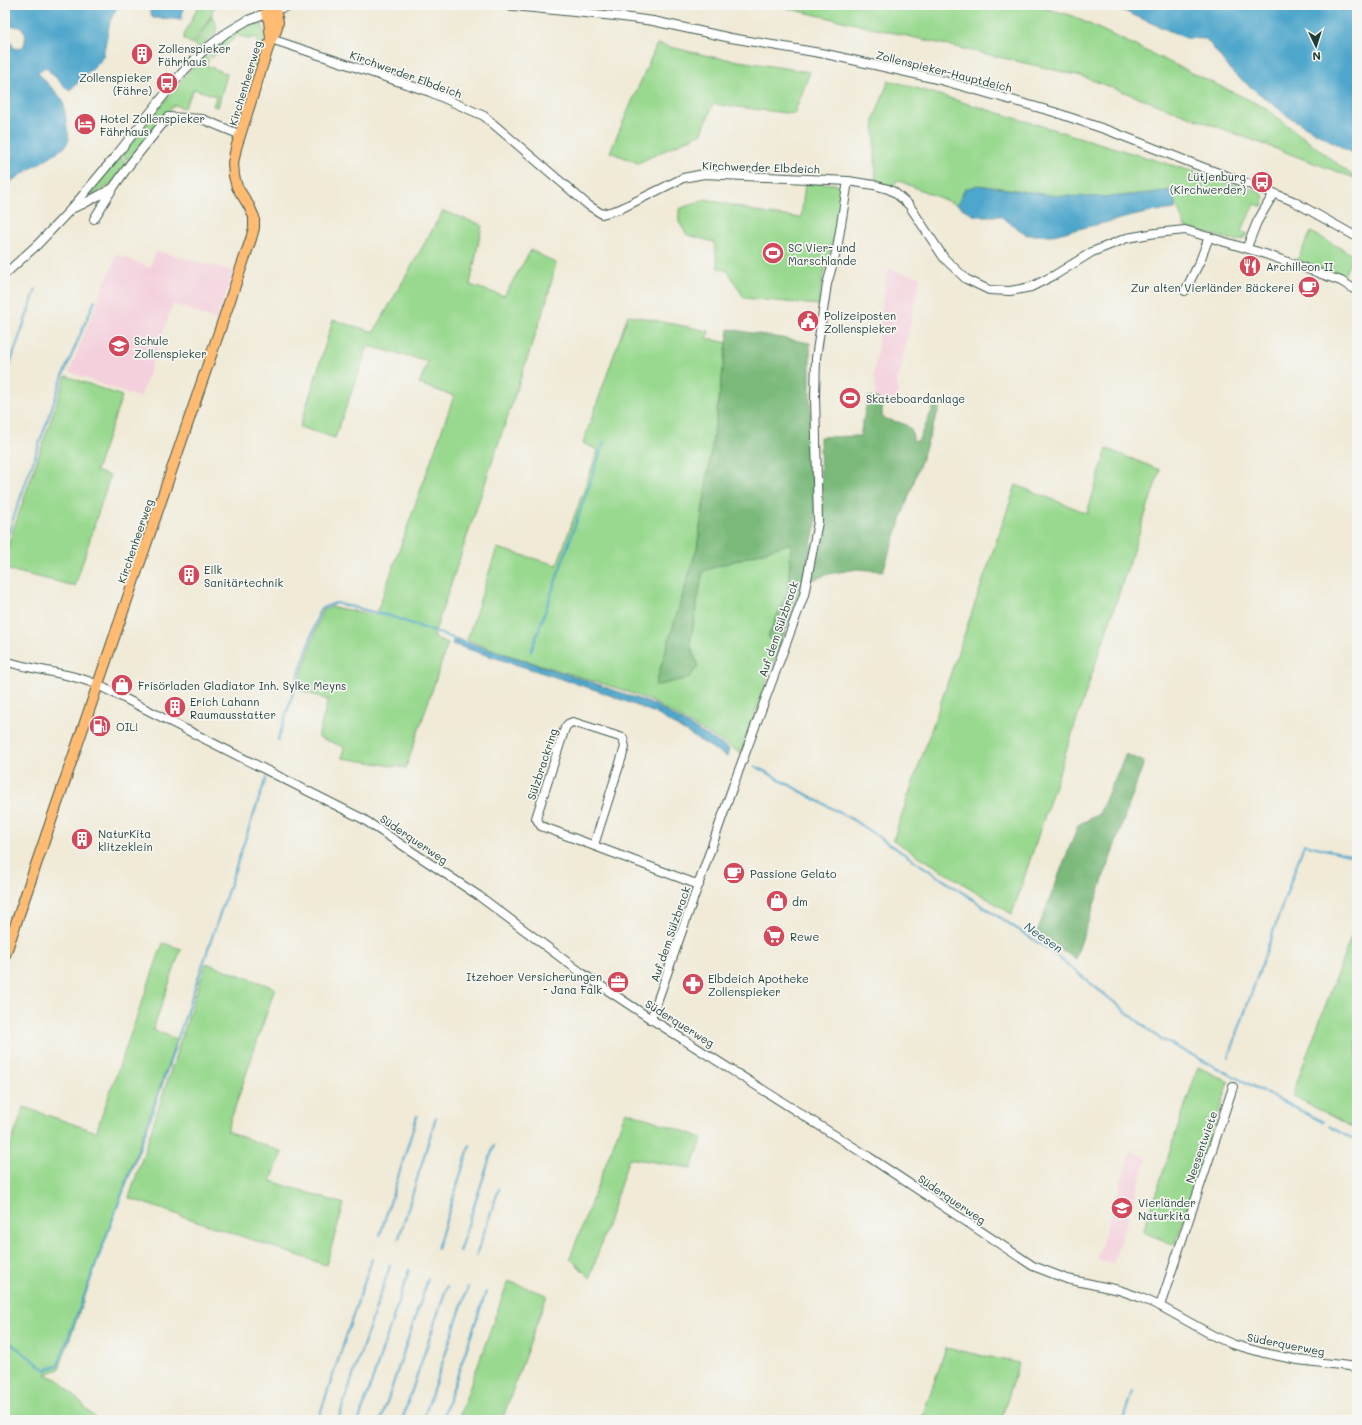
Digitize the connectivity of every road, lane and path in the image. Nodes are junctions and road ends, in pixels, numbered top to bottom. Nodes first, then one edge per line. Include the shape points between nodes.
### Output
1 (292, 5) edge
2 (503, 5) edge
3 (270, 11) junction
4 (271, 39) junction
5 (241, 136) junction
6 (848, 181) junction
7 (113, 188) junction
8 (1274, 193) junction
9 (72, 208) junction
10 (94, 218) dead end
11 (1210, 237) junction
12 (1357, 237) edge
13 (1247, 247) junction
14 (5, 274) edge
15 (1185, 291) dead end
16 (1357, 291) edge
17 (5, 661) edge
18 (98, 685) junction
19 (594, 845) junction
20 (699, 885) junction
21 (5, 955) edge
22 (651, 1019) junction
23 (1233, 1087) dead end
24 (1160, 1306) junction
25 (1357, 1367) edge

1 - 3 street
2 - 8 street, Zollenspieker-Hauptdeich via 653,21 724,37 826,54 937,79 1054,112
3 - 4 main road, Kirchenheerweg
3 - 9 street via 232,29 195,58
4 - 5 main road, Kirchenheerweg
4 - 6 street, Kirchwerder Elbdeich via 430,92 484,116 602,214 620,210 683,178 704,174
5 - 7 street, Kirchenheerweg via 202,119 168,117
5 - 18 main road, Kirchenheerweg via 234,158 234,176 237,187 252,212 253,233
6 - 11 street, Kirchwerder Elbdeich via 874,185 894,192 909,205 944,258 966,279 989,290 1010,291 1031,287 1092,252 1127,238 1185,230
6 - 20 street, Auf dem Sülzbrack via 837,249 826,289 816,358 818,522 804,595
7 - 9 street, Kirchenheerweg
7 - 10 street, Kirchenheerweg
8 - 12 street, Zollenspieker-Hauptdeich
8 - 13 street via 1257,222
9 - 14 street
11 - 13 street, Kirchwerder Elbdeich
11 - 15 street
13 - 16 street, Kirchwerder Elbdeich via 1341,281
17 - 18 street, Süderquerweg
18 - 21 main road, Kirchenheerweg
18 - 22 street, Süderquerweg via 363,819 479,896 583,974
19 - 19 street, Sülzbrackring via 541,826 536,818 565,728 573,722 623,738 625,747
19 - 20 street, Sülzbrackring
20 - 22 street, Auf dem Sülzbrack
22 - 24 street, Süderquerweg via 869,1157 1033,1266 1067,1279 1121,1291
23 - 24 street, Neesentwiete
24 - 25 street, Süderquerweg via 1232,1344 1298,1360

